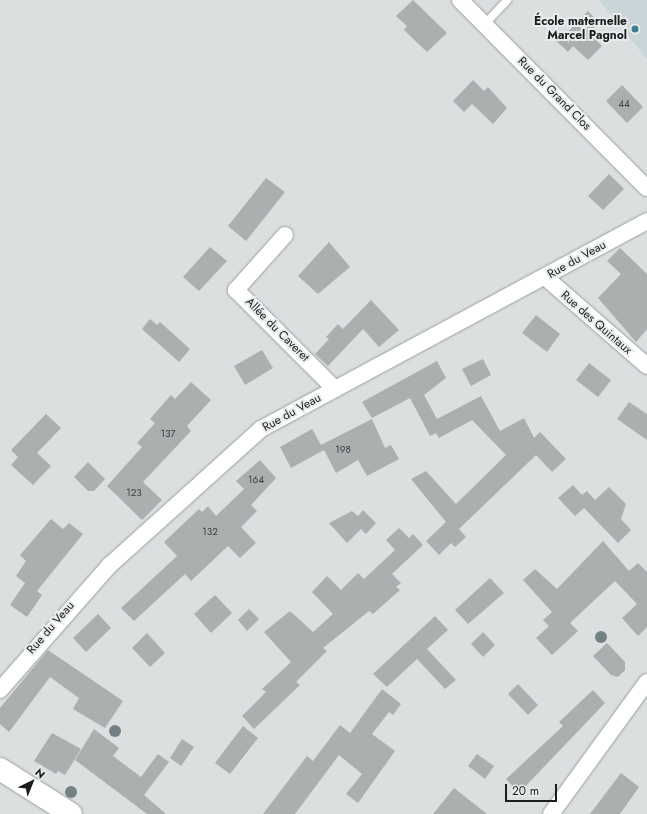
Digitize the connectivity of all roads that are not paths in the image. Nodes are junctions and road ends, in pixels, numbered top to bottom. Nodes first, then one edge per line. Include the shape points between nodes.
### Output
1 (460, 0) edge
2 (507, 0) edge
3 (485, 24) junction
4 (647, 188) edge
5 (647, 221) edge
6 (285, 235) dead end
7 (545, 278) junction
8 (647, 366) edge
9 (335, 389) junction
10 (647, 682) edge
11 (0, 690) edge
12 (0, 769) edge
13 (71, 814) edge
14 (551, 814) edge

1 - 3 street, Rue du Grand Clos
2 - 3 lane
3 - 4 street, Rue du Grand Clos
5 - 7 street, Rue du Veau
6 - 9 street, Allée du Caveret via 236,290
7 - 8 street, Rue des Quintaux
7 - 9 street, Rue du Veau
9 - 11 street, Rue du Veau via 261,429 172,506 79,597
10 - 14 street
12 - 13 main road

